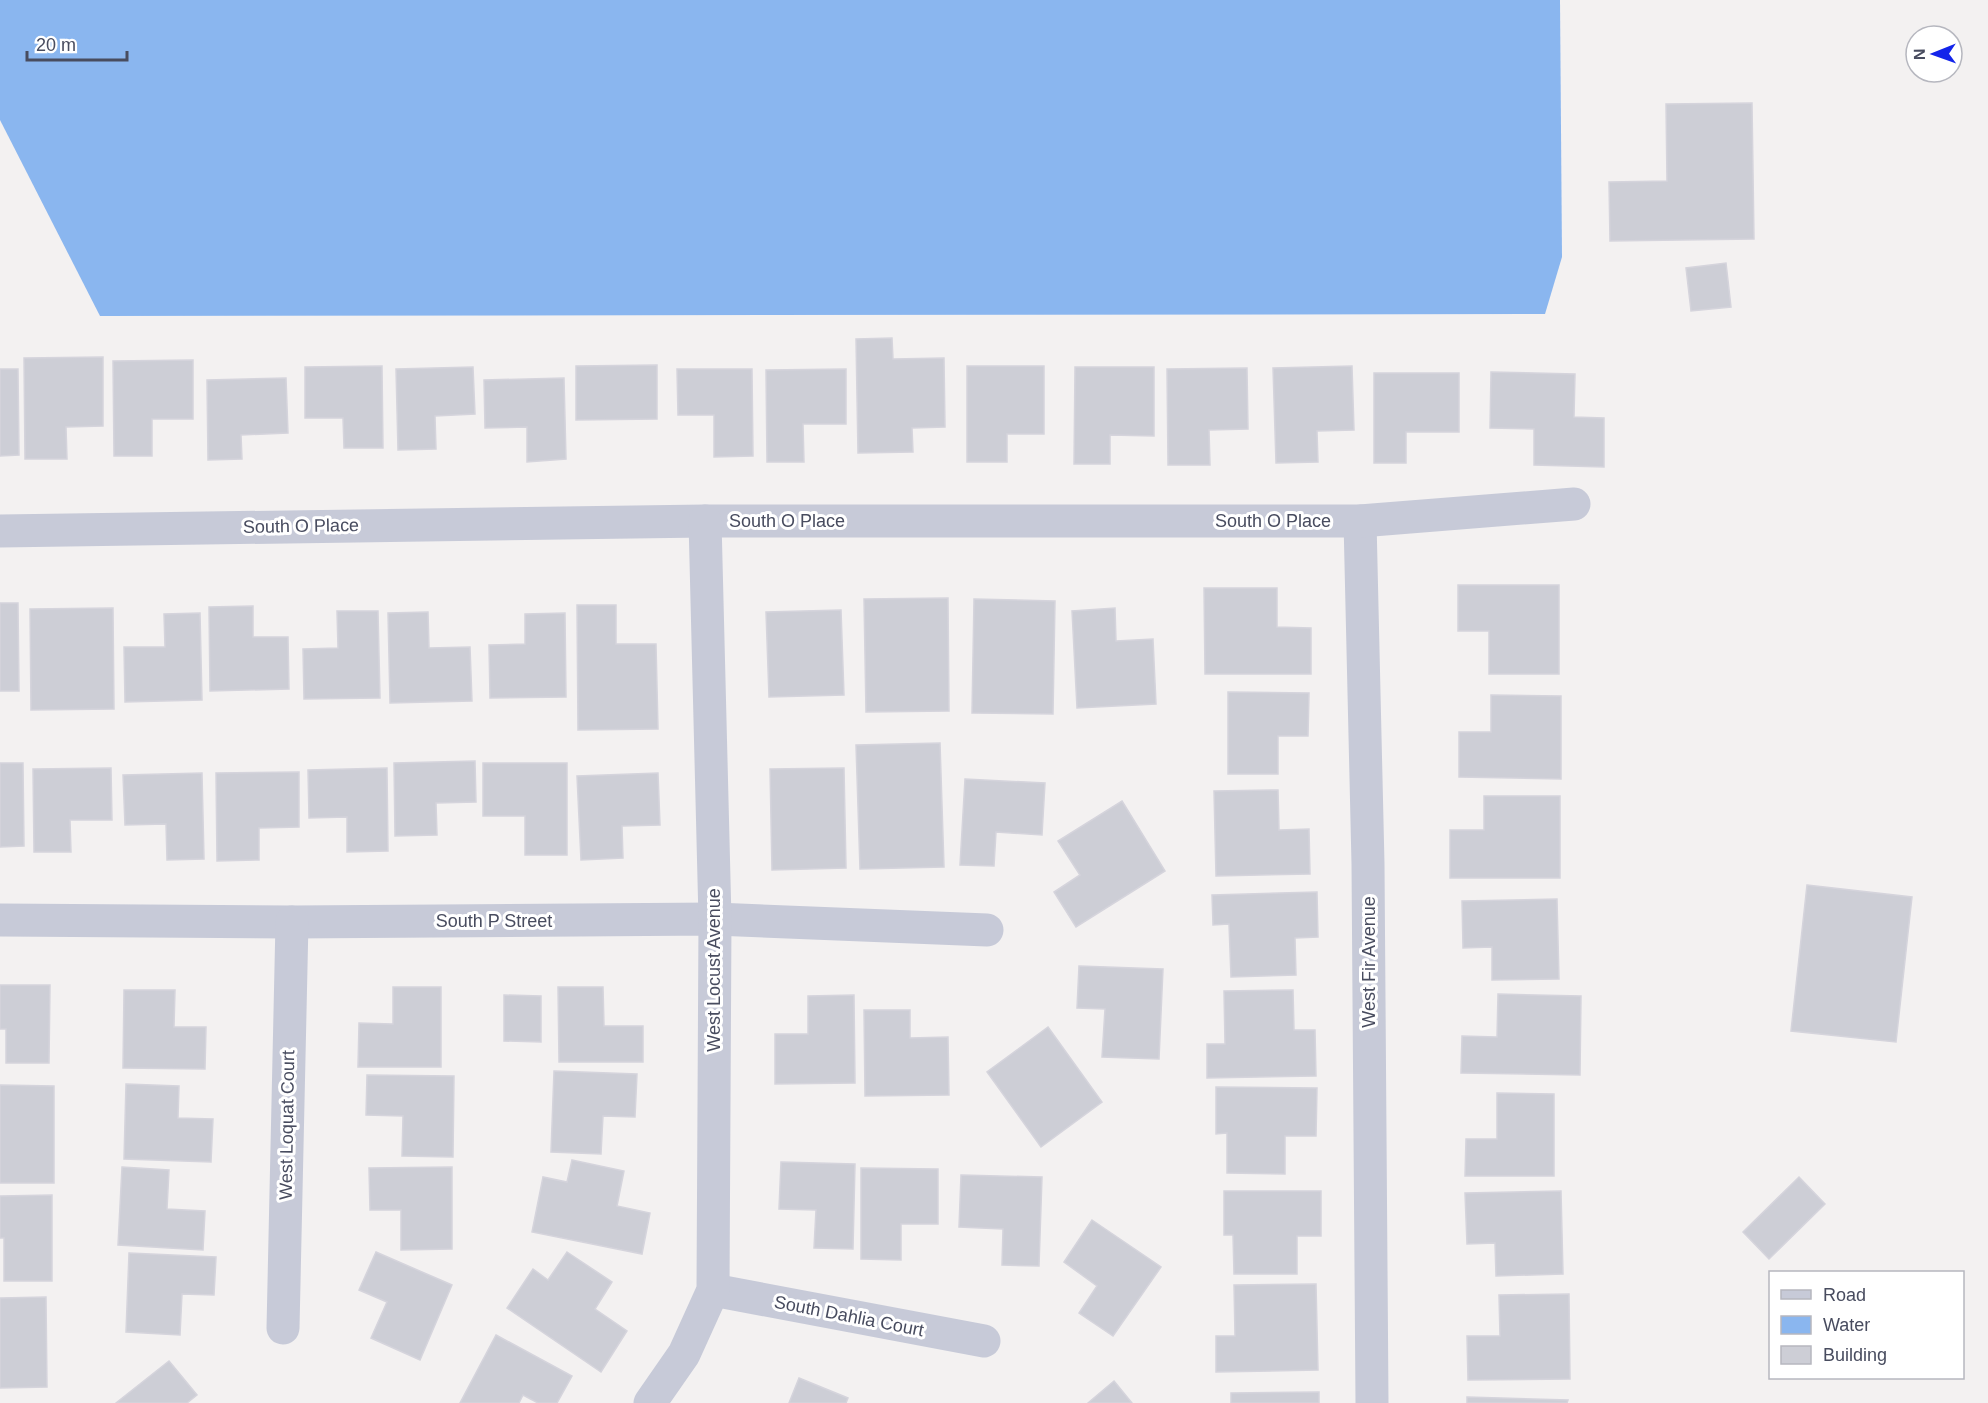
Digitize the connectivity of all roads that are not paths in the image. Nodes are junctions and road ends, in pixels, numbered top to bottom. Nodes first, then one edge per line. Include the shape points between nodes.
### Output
1 (1574, 504) dead end
2 (705, 521) junction
3 (1360, 521) junction
4 (0, 531) edge
5 (715, 919) junction
6 (0, 920) edge
7 (292, 922) junction
8 (987, 930) dead end
9 (713, 1290) junction
10 (283, 1328) dead end
11 (984, 1341) dead end
12 (650, 1403) edge
13 (1372, 1403) edge

1 - 3 street, South O Place
2 - 3 street, South O Place
2 - 4 street, South O Place
2 - 5 street, West Locust Avenue
3 - 13 street, West Fir Avenue via 1368,852
5 - 7 street, South P Street
5 - 8 street, South P Street
5 - 9 street, West Locust Avenue
6 - 7 street, South P Street
7 - 10 street, West Loquat Court
9 - 11 street, South Dahlia Court
9 - 12 street, West Locust Avenue via 684,1354

